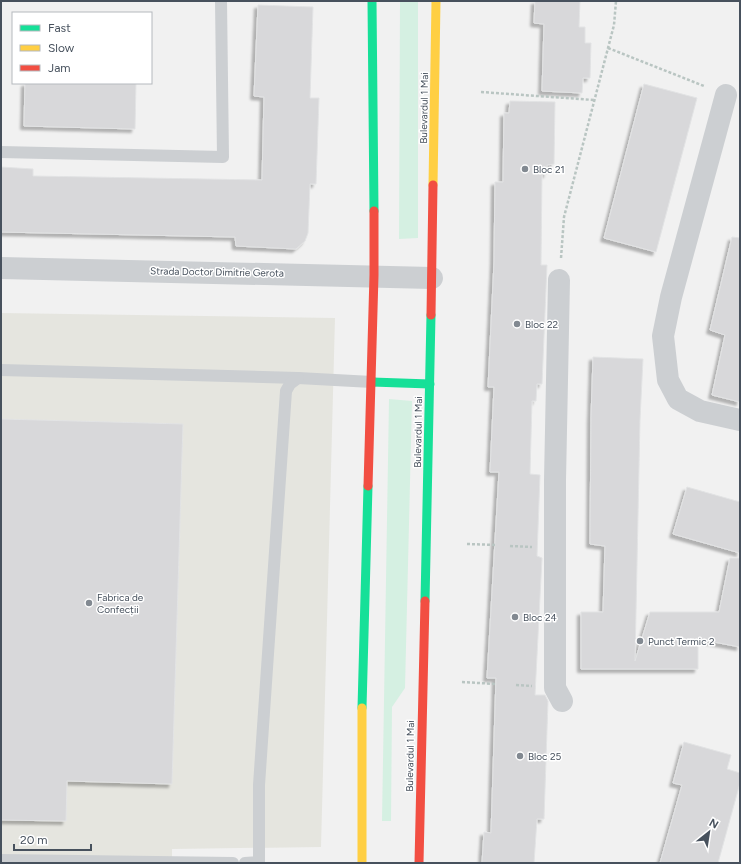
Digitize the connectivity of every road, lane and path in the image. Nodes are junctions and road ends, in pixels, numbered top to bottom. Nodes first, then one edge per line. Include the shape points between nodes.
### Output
1 (221, 1) edge
2 (372, 1) edge
3 (436, 1) edge
4 (616, 1) edge
5 (608, 48) junction
6 (482, 92) dead end
7 (726, 95) joint
8 (594, 100) junction
9 (1, 152) edge
10 (1, 268) edge
11 (374, 275) junction
12 (432, 278) junction
13 (560, 280) joint
14 (1, 370) edge
15 (298, 378) junction
16 (372, 382) junction
17 (430, 384) junction
18 (740, 420) edge
19 (467, 544) dead end
20 (496, 545) dead end
21 (462, 682) dead end
22 (496, 684) dead end
23 (562, 700) dead end
24 (1, 860) edge
25 (233, 863) edge
26 (245, 863) edge
27 (259, 863) edge
28 (362, 863) edge
29 (419, 863) edge

1 - 9 lane via 223,157
2 - 11 main road
3 - 12 main road, Bulevardul 1 Mai
4 - 5 path via 614,25
5 - 7 path
5 - 8 path
6 - 8 path
7 - 18 street via 671,297 663,336 668,380 678,398 700,411
8 - 13 path via 564,217
10 - 11 street, Strada Doctor Dimitrie Gerota
11 - 12 street, Strada Doctor Dimitrie Gerota
11 - 16 main road
12 - 17 main road, Bulevardul 1 Mai
13 - 23 street via 554,480 555,688
14 - 15 lane
15 - 16 lane
15 - 27 lane via 286,391 259,785
16 - 17 main road
16 - 28 main road via 362,724
17 - 29 main road, Bulevardul 1 Mai
19 - 20 path
21 - 22 path
24 - 25 lane
26 - 27 lane

